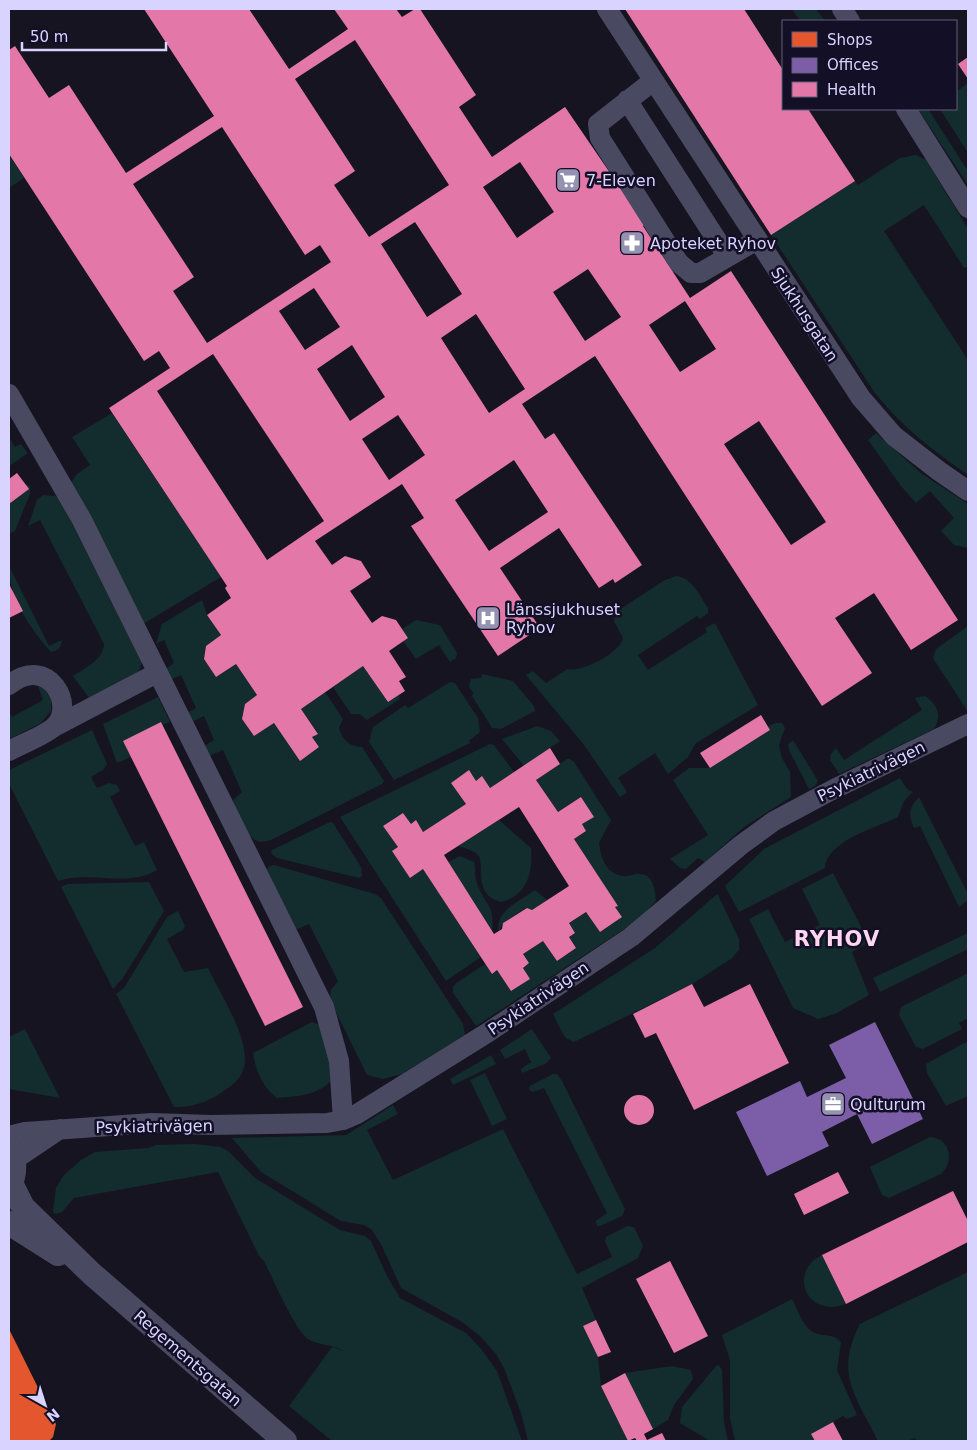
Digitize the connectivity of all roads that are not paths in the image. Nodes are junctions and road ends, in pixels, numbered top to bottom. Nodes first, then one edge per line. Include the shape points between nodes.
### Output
1 (607, 9) edge
2 (842, 9) edge
3 (849, 20) edge
4 (653, 81) junction
5 (627, 100) junction
6 (907, 110) edge
7 (968, 208) edge
8 (757, 240) junction
9 (727, 256) junction
10 (9, 394) edge
11 (968, 490) edge
12 (157, 673) junction
13 (9, 685) edge
14 (968, 724) edge
15 (54, 727) junction
16 (9, 751) edge
17 (343, 1120) junction
18 (61, 1129) junction
19 (9, 1136) edge
20 (11, 1169) edge
21 (9, 1223) edge
22 (92, 1274) junction
23 (285, 1441) edge

1 - 4 street, Sjukhusgatan
2 - 3 street
4 - 5 street
4 - 8 street, Sjukhusgatan
5 - 9 street
5 - 9 street via 598,124 600,138 679,263 691,273 700,273
6 - 7 street
8 - 9 street
8 - 11 street, Sjukhusgatan via 861,398 894,436 939,472
10 - 12 street via 82,520
12 - 15 street
12 - 17 street via 324,1006 340,1062
13 - 15 street via 27,675 45,676 61,697 61,713
14 - 17 street, Psykiatrivägen via 774,821 631,937 375,1105
15 - 16 street
17 - 18 street, Psykiatrivägen via 210,1125 152,1123
18 - 19 street, Psykiatrivägen
18 - 20 street, Psykiatrivägen
20 - 22 street, Regementsgatan via 23,1207
21 - 22 street, Regementsgatan
22 - 23 street, Regementsgatan

